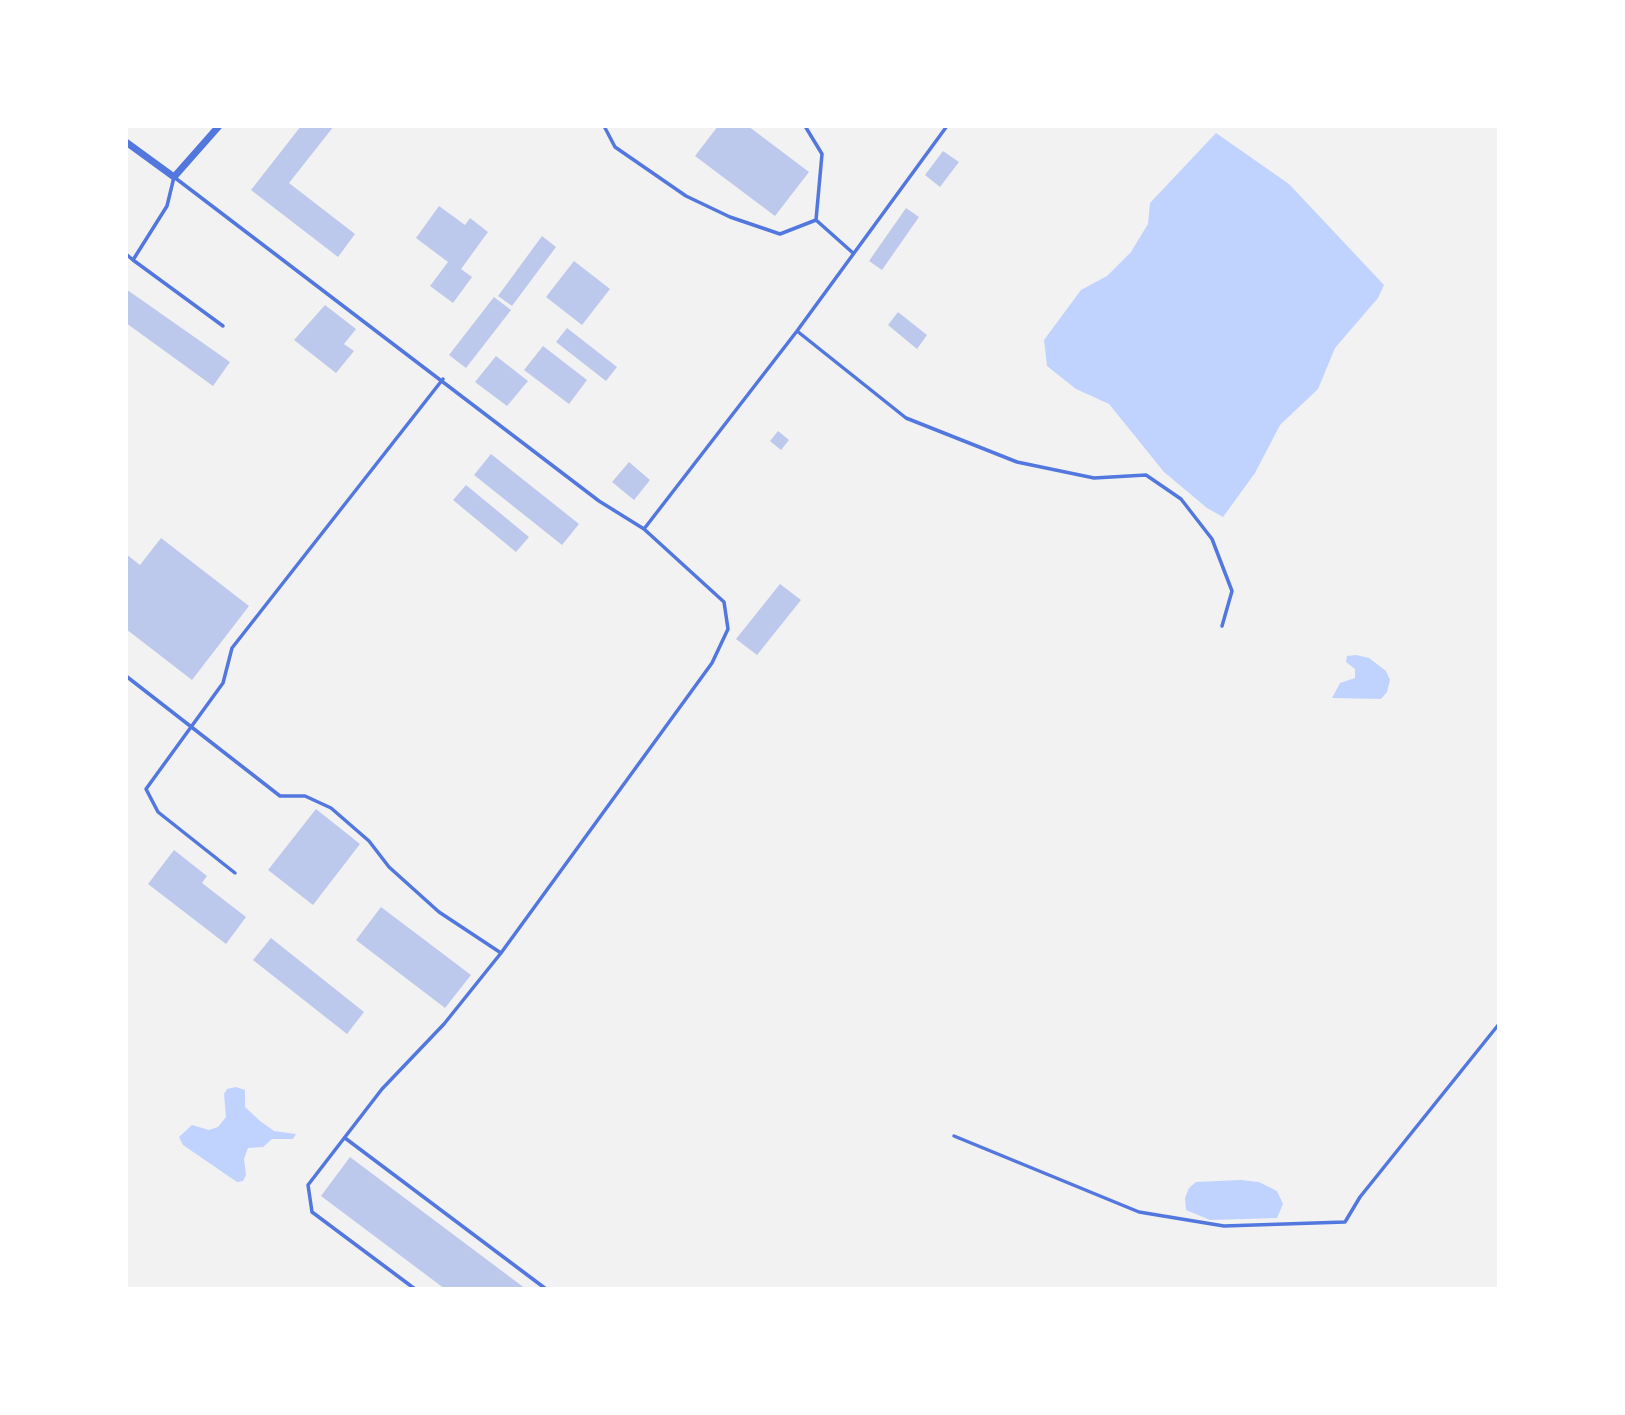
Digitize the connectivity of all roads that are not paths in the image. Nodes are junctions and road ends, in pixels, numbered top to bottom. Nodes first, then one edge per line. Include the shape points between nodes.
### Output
1 (219, 126) edge
2 (604, 126) edge
3 (805, 126) edge
4 (947, 126) edge
5 (126, 142) edge
6 (174, 177) junction
7 (816, 220) junction
8 (853, 253) junction
9 (126, 254) edge
10 (133, 260) junction
11 (223, 326) dead end
12 (797, 331) junction
13 (443, 379) junction
14 (644, 529) junction
15 (1222, 626) dead end
16 (126, 676) edge
17 (190, 726) junction
18 (235, 873) dead end
19 (501, 953) junction
20 (1499, 1024) edge
21 (954, 1136) dead end
22 (345, 1138) junction
23 (415, 1289) edge
24 (546, 1289) edge

1 - 6 street
2 - 7 lane via 615,146 642,168 730,217 780,234
3 - 7 lane via 822,154
4 - 8 lane
5 - 6 street
6 - 10 lane via 167,206
6 - 13 lane
7 - 8 lane
8 - 12 lane
9 - 10 lane
10 - 11 lane
12 - 14 lane
12 - 15 lane via 906,418 1017,462 1094,478 1146,475 1181,499 1212,539 1231,591
13 - 14 lane via 599,501
13 - 17 lane via 232,648 223,683
14 - 19 lane via 724,602 728,629 712,663
16 - 17 lane
17 - 18 lane via 146,789 158,812
17 - 19 lane via 280,796 305,796 331,808 439,912
19 - 22 lane
20 - 21 lane via 1360,1197 1345,1222 1224,1226 1139,1212
22 - 23 lane via 309,1185 312,1212
22 - 24 lane

